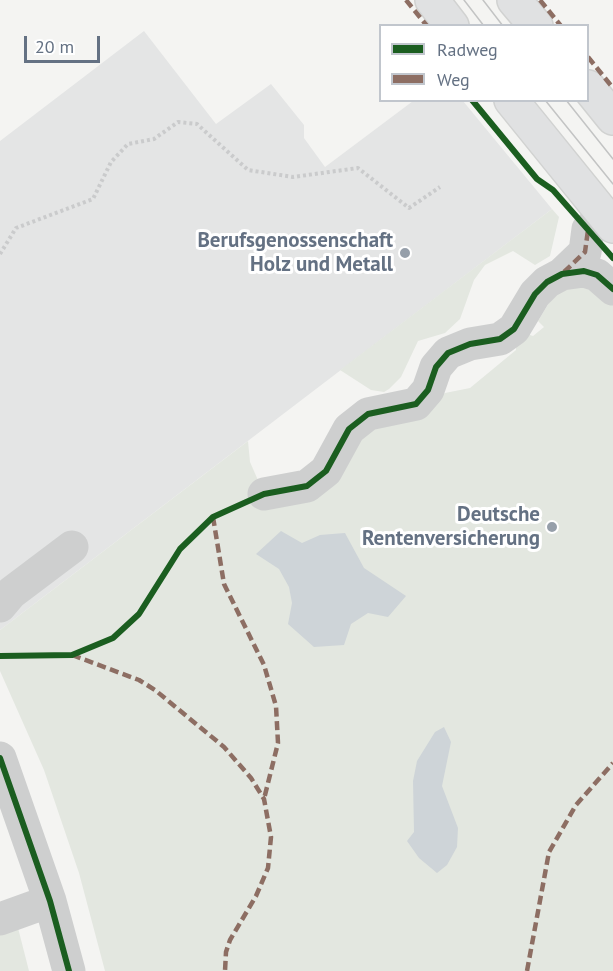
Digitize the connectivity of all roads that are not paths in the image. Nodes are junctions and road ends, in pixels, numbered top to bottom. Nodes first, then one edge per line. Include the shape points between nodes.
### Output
1 (432, 0) edge
2 (514, 0) edge
3 (450, 24) edge
4 (534, 24) edge
5 (589, 88) edge
6 (513, 102) edge
7 (613, 118) edge
8 (600, 228) edge
9 (562, 274) junction
10 (613, 289) edge
11 (264, 494) dead end
12 (72, 548) dead end
13 (0, 606) edge
14 (0, 758) edge
15 (50, 901) junction
16 (0, 918) edge
17 (69, 971) edge

1 - 3 main road
2 - 4 main road
5 - 7 main road
6 - 8 main road
8 - 9 street via 585,252
9 - 10 street via 584,271 597,275
9 - 11 street via 535,294 514,329 500,339 448,353 435,367 428,390 417,404 368,414 349,429 326,471 307,486
12 - 13 street via 10,593
14 - 15 street
15 - 16 street
15 - 17 street

